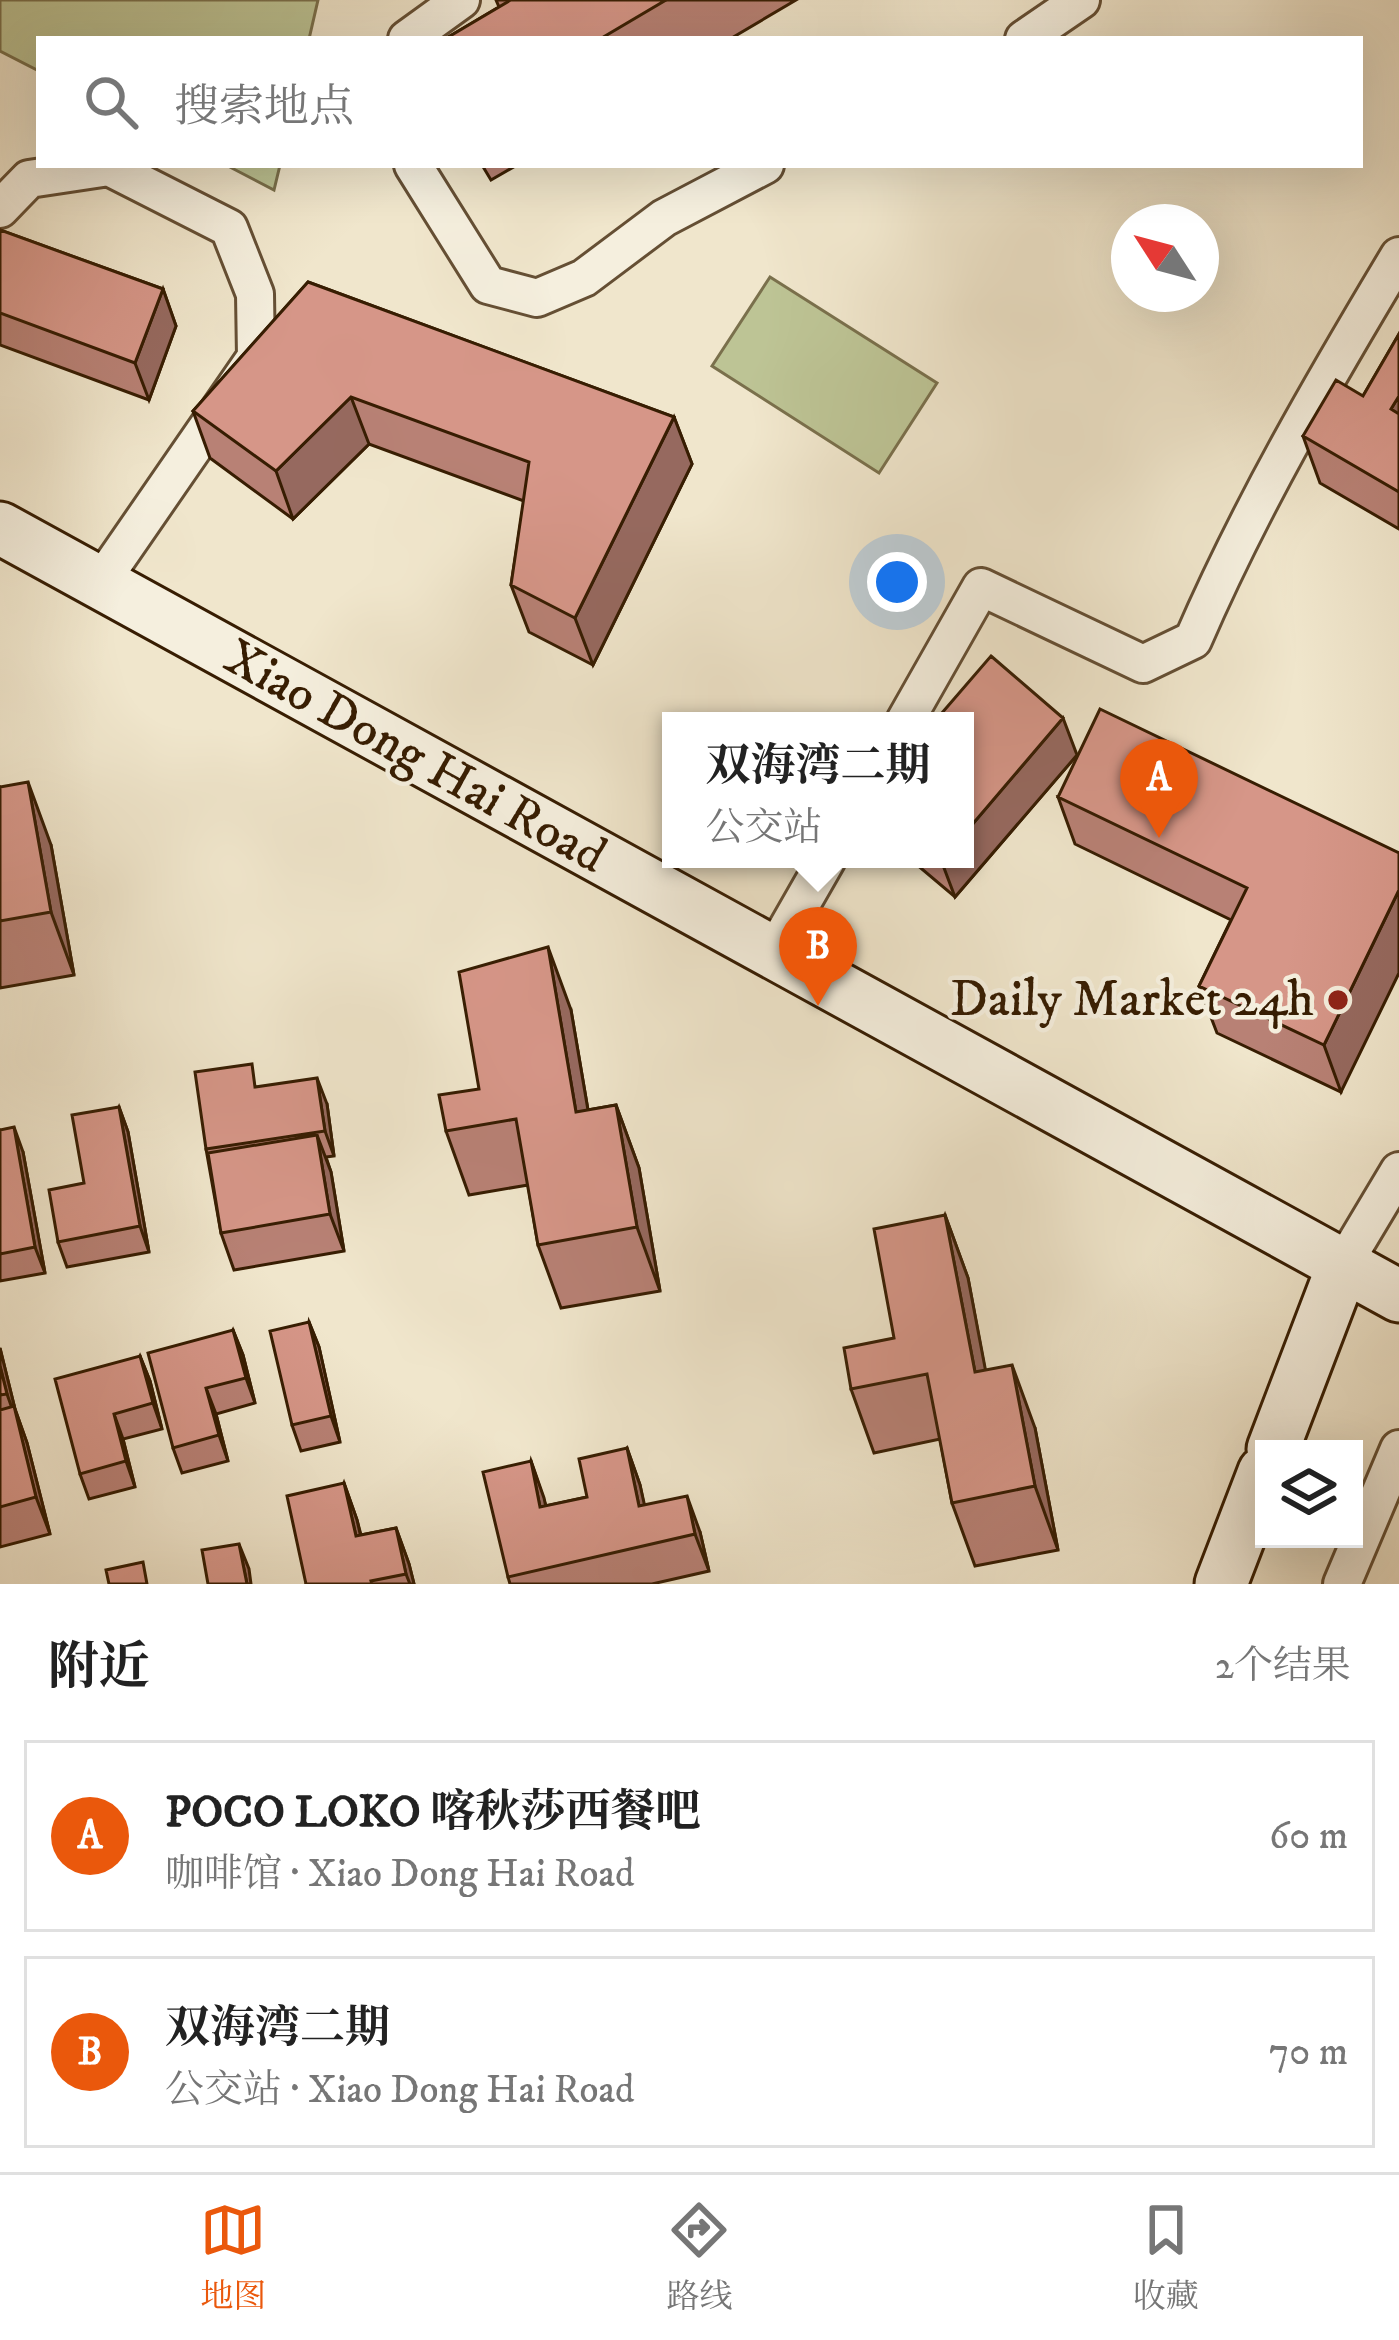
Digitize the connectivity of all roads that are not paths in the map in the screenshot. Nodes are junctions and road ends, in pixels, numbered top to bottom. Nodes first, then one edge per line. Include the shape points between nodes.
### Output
1 (461, 0) edge
2 (1081, 0) edge
3 (411, 36) edge
4 (1028, 36) edge
5 (102, 168) edge
6 (111, 168) edge
7 (415, 168) edge
8 (759, 168) edge
9 (0, 209) edge
10 (1399, 256) edge
11 (0, 528) edge
12 (100, 583) junction
13 (910, 712) edge
14 (821, 868) edge
15 (772, 955) junction
16 (1399, 1172) edge
17 (1344, 1263) junction
18 (1399, 1296) edge
19 (1276, 1440) edge
20 (1399, 1449) edge
21 (1255, 1495) edge
22 (1221, 1584) edge
23 (1342, 1584) edge

1 - 3 street
2 - 4 street
5 - 9 street via 28,179
6 - 12 street via 230,228 255,294 256,357
7 - 8 street via 488,285 537,298 584,278 664,218
10 - 13 street via 1232,550 1192,640 1143,664 981,587
11 - 12 main road, Xiao Dong Hai Road
12 - 15 main road, Xiao Dong Hai Road
14 - 15 street
15 - 17 main road, Xiao Dong Hai Road
16 - 17 street
17 - 18 main road, Xiao Dong Hai Road
17 - 19 main road
20 - 23 street
21 - 22 main road

